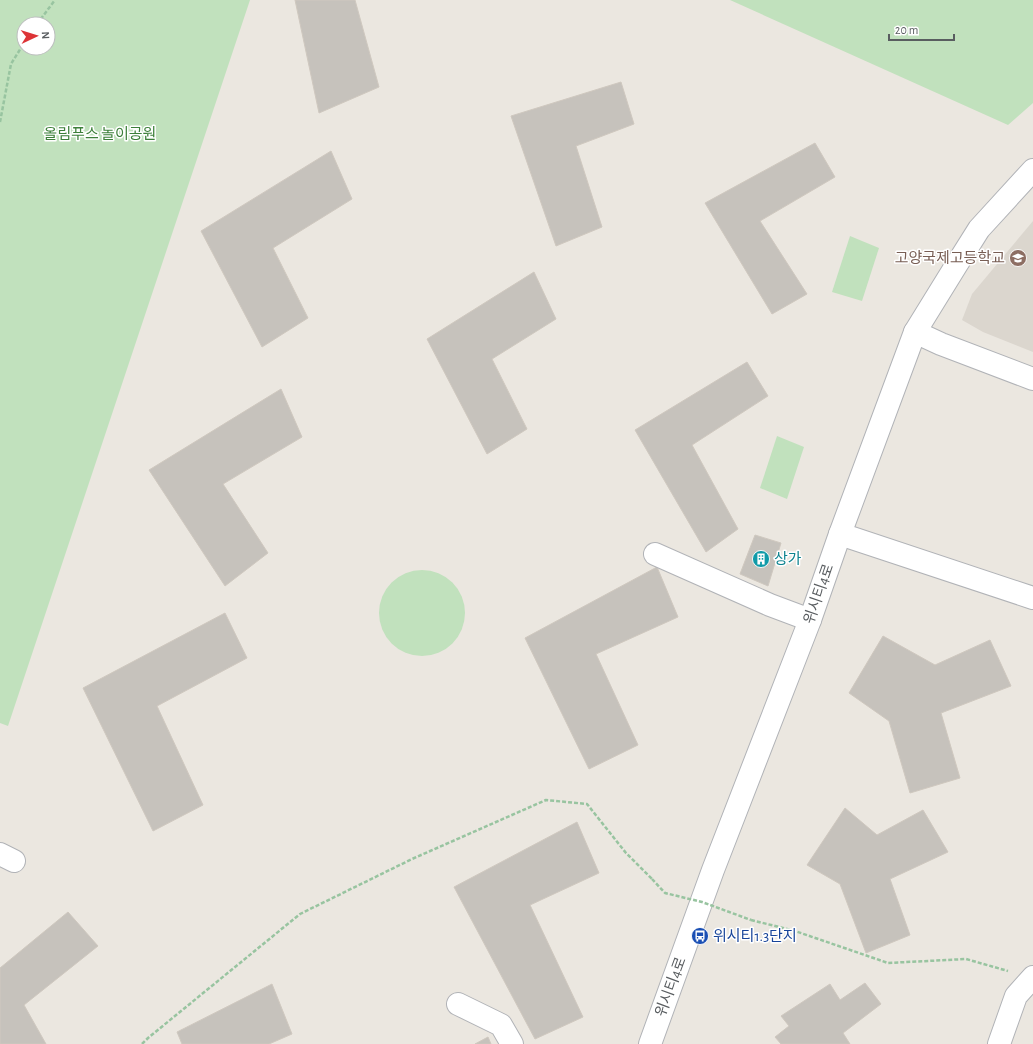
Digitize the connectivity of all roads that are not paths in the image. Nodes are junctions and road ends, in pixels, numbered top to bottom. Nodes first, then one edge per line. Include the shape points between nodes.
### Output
1 (1033, 170) edge
2 (915, 332) junction
3 (1033, 379) edge
4 (840, 534) junction
5 (655, 554) dead end
6 (1033, 598) edge
7 (810, 620) junction
8 (1032, 978) edge
9 (458, 1004) dead end
10 (512, 1044) edge
11 (650, 1044) edge
12 (999, 1044) edge

1 - 2 street, 위시티4로 via 980,229
2 - 3 street
2 - 4 street, 위시티4로
4 - 6 street
4 - 7 street, 위시티4로
5 - 7 street
7 - 11 street, 위시티4로 via 712,870
8 - 12 street via 1016,996
9 - 10 street via 501,1025

